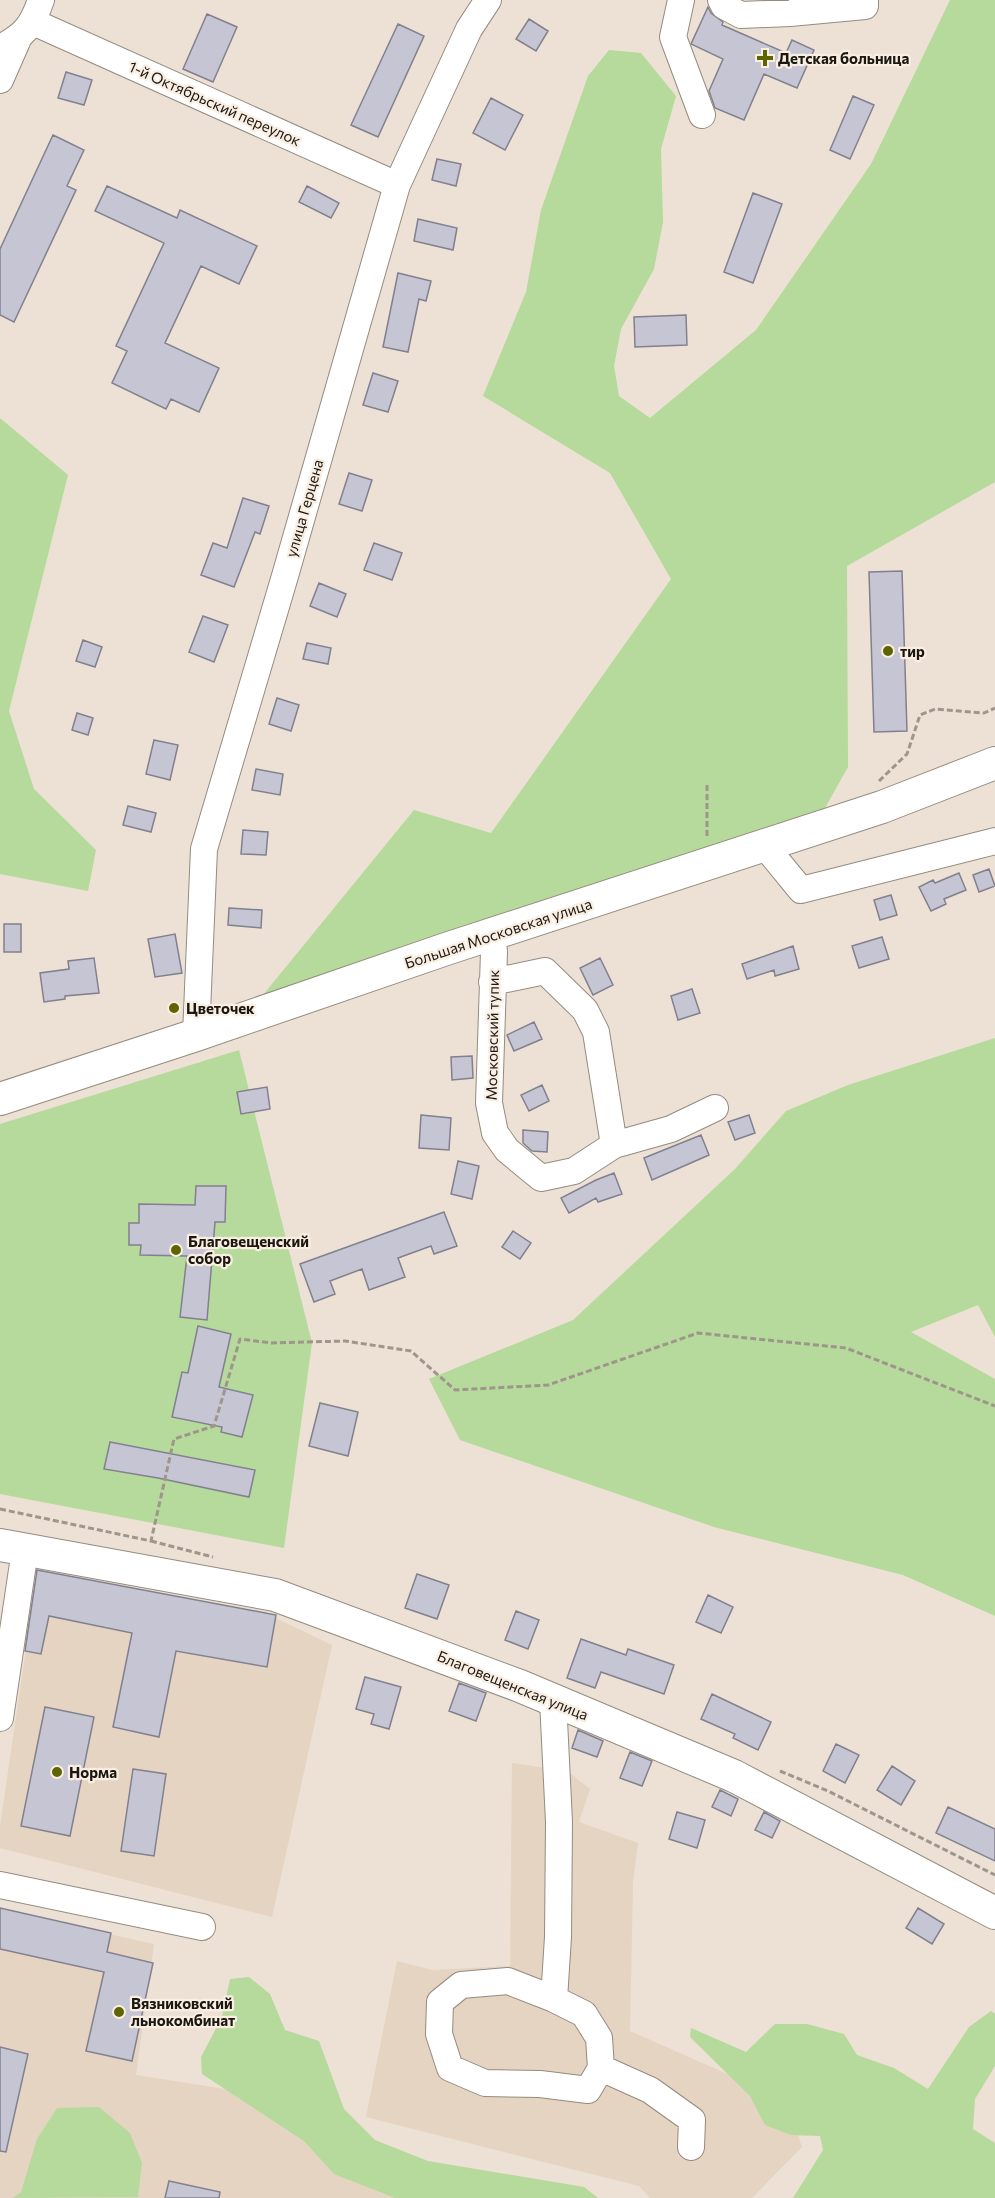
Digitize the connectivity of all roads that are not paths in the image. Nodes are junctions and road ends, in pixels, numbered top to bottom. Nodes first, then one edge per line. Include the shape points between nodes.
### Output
1 (488, 0) edge
2 (681, 0) edge
3 (721, 0) edge
4 (865, 0) edge
5 (23, 27) edge
6 (0, 80) edge
7 (702, 115) dead end
8 (397, 185) junction
9 (995, 763) edge
10 (995, 841) edge
11 (764, 845) junction
12 (492, 934) junction
13 (492, 982) junction
14 (196, 1035) junction
15 (0, 1099) edge
16 (715, 1108) dead end
17 (614, 1145) junction
18 (13, 1548) edge
19 (553, 1700) junction
20 (0, 1718) edge
21 (0, 1885) edge
22 (995, 1913) edge
23 (202, 1927) dead end
24 (554, 2000) junction
25 (601, 2068) junction
26 (691, 2147) dead end

1 - 8 street, улица Герцена via 469,29
2 - 7 street via 673,37
3 - 4 street via 741,15 865,6
5 - 6 street
5 - 8 street, 1-й Октябрьский переулок
8 - 14 street, улица Герцена via 204,849
9 - 11 main road, Большая Московская улица via 882,807
10 - 11 street via 801,890
11 - 12 main road, Большая Московская улица
12 - 13 street, Московский тупик
12 - 14 main road, Большая Московская улица
13 - 17 street via 545,970 585,1010 596,1032
13 - 17 street, Московский тупик via 489,1103 495,1133 507,1150 541,1178 574,1171
14 - 15 main road, Большая Московская улица
16 - 17 street, Московский тупик via 670,1129
18 - 19 main road, Благовещенская улица via 275,1595
18 - 20 street
19 - 22 main road, Благовещенская улица via 734,1776
19 - 24 street via 559,1822
21 - 23 street
24 - 25 street via 584,2014 598,2038
24 - 25 street via 508,1981 461,1985 440,2002 439,2034 450,2068 485,2083 588,2090
25 - 26 street via 650,2090 692,2120

